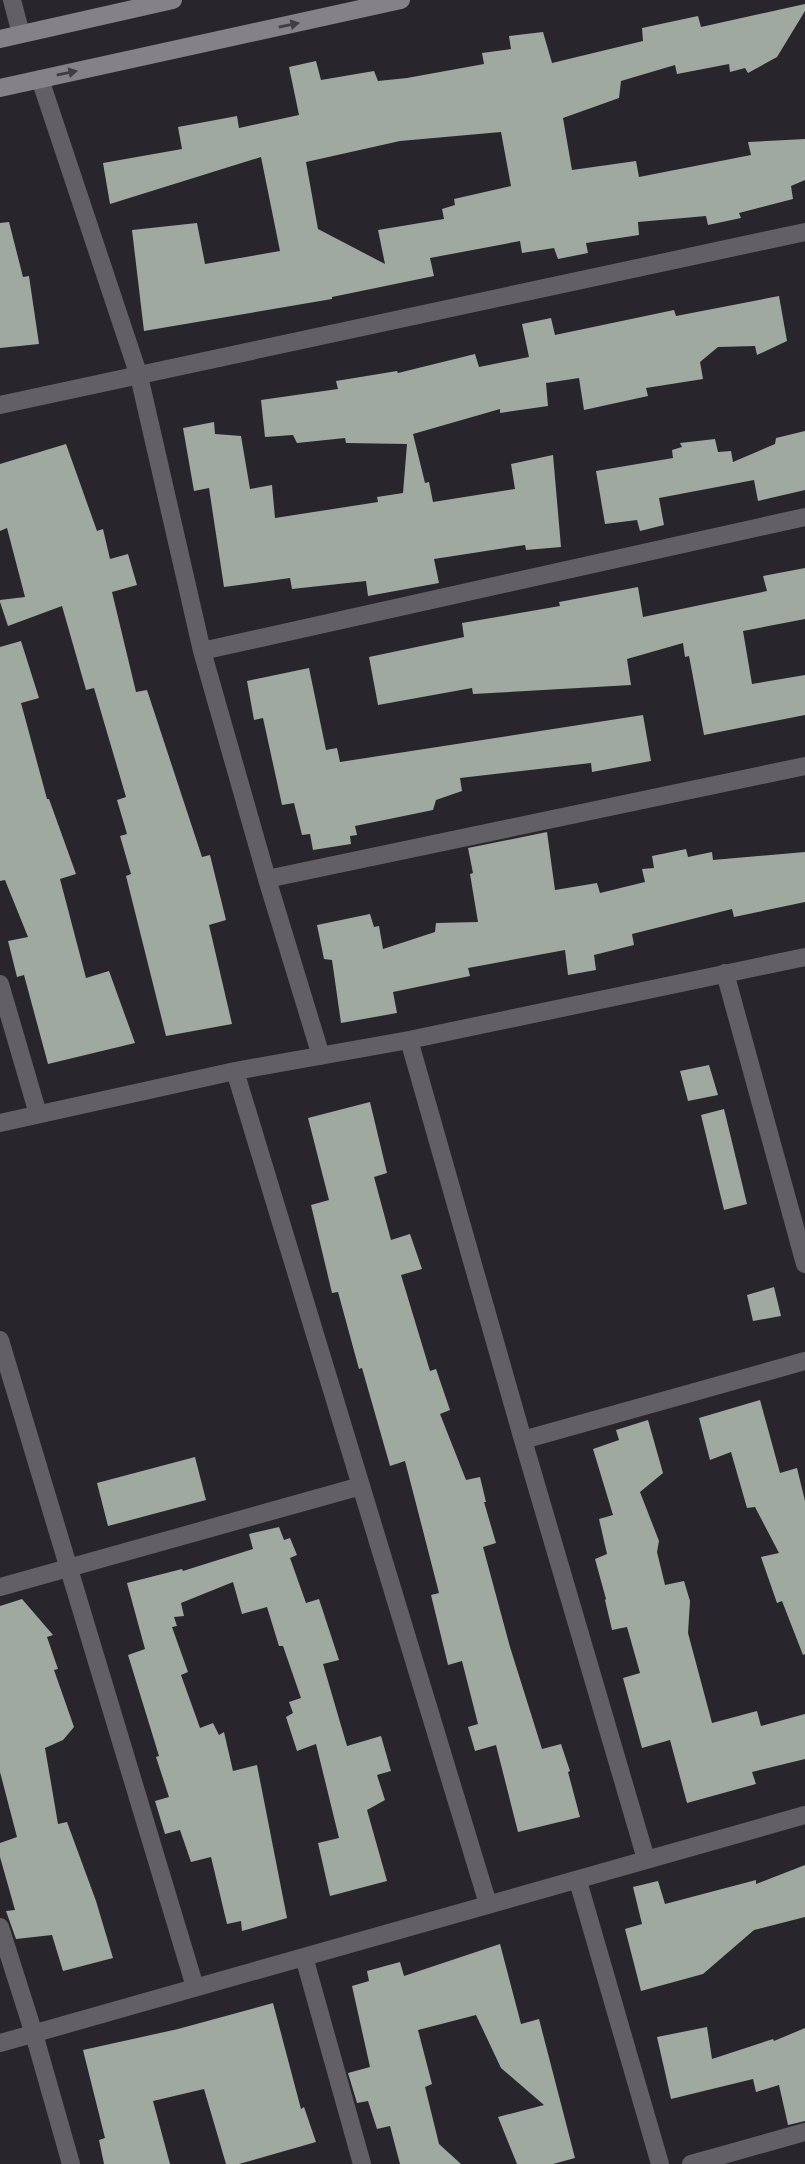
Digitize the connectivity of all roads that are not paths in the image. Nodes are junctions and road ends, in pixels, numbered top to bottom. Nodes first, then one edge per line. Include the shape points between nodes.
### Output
1 (12, 0) edge
2 (173, 0) edge
3 (401, 0) edge
4 (20, 34) junction
5 (0, 38) edge
6 (40, 79) junction
7 (0, 88) edge
8 (805, 232) edge
9 (139, 376) junction
10 (0, 405) edge
11 (805, 517) edge
12 (202, 650) junction
13 (805, 766) edge
14 (267, 879) junction
15 (805, 957) edge
16 (724, 973) junction
17 (0, 984) edge
18 (410, 1040) junction
19 (321, 1056) junction
20 (235, 1071) junction
21 (38, 1114) junction
22 (0, 1123) edge
23 (805, 1264) edge
24 (0, 1340) edge
25 (805, 1361) edge
26 (523, 1440) junction
27 (361, 1486) junction
28 (68, 1567) junction
29 (0, 1587) edge
30 (805, 1815) edge
31 (646, 1859) junction
32 (578, 1881) junction
33 (488, 1904) junction
34 (0, 1927) edge
35 (304, 1957) junction
36 (195, 1987) junction
37 (34, 2034) junction
38 (0, 2043) edge
39 (805, 2132) edge
40 (71, 2164) edge
41 (362, 2164) edge
42 (660, 2164) edge
43 (691, 2164) edge

1 - 4 street
2 - 4 main road
6 -> 3 main road
4 - 5 main road
6 - 7 main road
6 - 9 street
8 - 9 street
9 - 10 street
9 - 12 street
11 - 12 street
12 - 14 street
13 - 14 street
14 - 19 street
15 - 16 street
16 - 18 street
16 - 23 street
17 - 21 street
18 - 19 street
18 - 26 street
19 - 20 street
20 - 21 street
20 - 27 street
21 - 22 street
24 - 28 street
25 - 26 street
26 - 31 street
27 - 28 street
27 - 33 street
28 - 29 street
28 - 36 street
30 - 31 street
31 - 32 street
32 - 33 street
32 - 42 street
33 - 35 street
34 - 37 street
35 - 36 street
35 - 41 street
36 - 37 street
37 - 38 street
37 - 40 street
39 - 43 street

